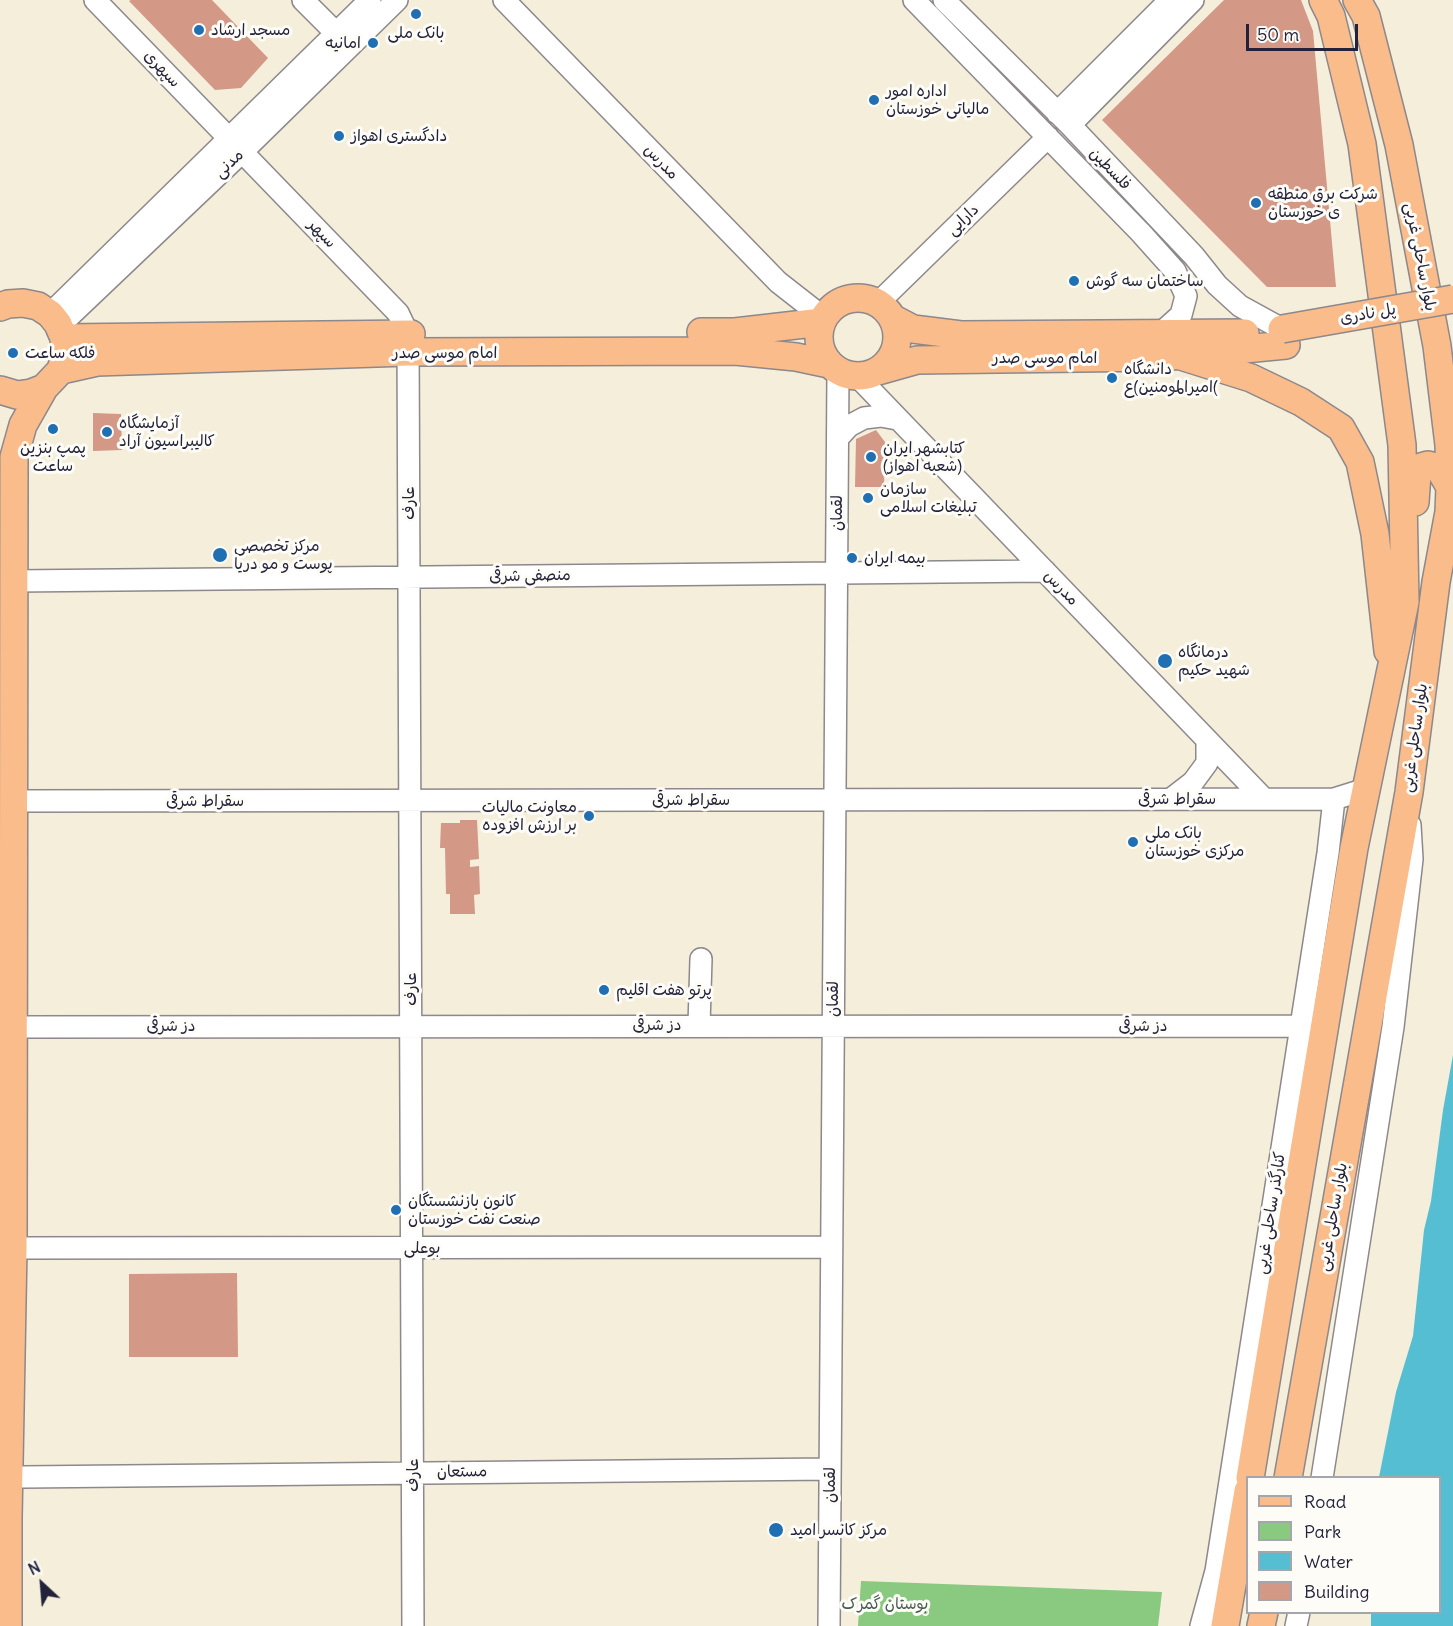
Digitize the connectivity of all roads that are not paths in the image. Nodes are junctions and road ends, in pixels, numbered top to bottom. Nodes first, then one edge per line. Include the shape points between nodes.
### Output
1 (95, 0) edge
2 (303, 0) edge
3 (369, 0) edge
4 (397, 0) edge
5 (504, 0) edge
6 (914, 0) edge
7 (944, 0) edge
8 (1170, 0) edge
9 (1193, 0) edge
10 (1323, 0) edge
11 (1358, 0) edge
12 (336, 33) junction
13 (1064, 119) junction
14 (1048, 137) junction
15 (236, 145) junction
16 (1194, 256) junction
17 (1175, 271) junction
18 (1453, 299) edge
19 (0, 308) edge
20 (885, 310) junction
21 (1453, 315) edge
22 (823, 320) junction
23 (58, 326) junction
24 (1160, 334) junction
25 (1284, 337) junction
26 (408, 343) junction
27 (1181, 356) junction
28 (851, 371) junction
29 (52, 379) junction
30 (0, 390) edge
31 (897, 419) junction
32 (838, 438) junction
33 (1450, 487) junction
34 (1404, 556) junction
35 (1045, 571) junction
36 (837, 573) junction
37 (409, 577) junction
38 (14, 581) junction
39 (1391, 669) junction
40 (1208, 740) junction
41 (1366, 789) junction
42 (1409, 792) junction
43 (1172, 799) junction
44 (1264, 799) junction
45 (1334, 799) junction
46 (835, 800) junction
47 (14, 801) junction
48 (410, 801) junction
49 (701, 959) dead end
50 (699, 1025) junction
51 (833, 1025) junction
52 (411, 1026) junction
53 (1301, 1026) junction
54 (14, 1027) junction
55 (13, 1248) junction
56 (412, 1248) junction
57 (831, 1248) junction
58 (830, 1469) junction
59 (413, 1473) junction
60 (1250, 1476) edge
61 (1288, 1476) edge
62 (1322, 1476) edge
63 (23, 1477) junction
64 (1246, 1491) edge
65 (1246, 1500) edge
66 (1221, 1534) junction
67 (23, 1568) junction
68 (8, 1626) edge
69 (14, 1626) edge
70 (23, 1626) edge
71 (413, 1626) edge
72 (828, 1626) edge
73 (1201, 1626) edge
74 (1225, 1626) edge

1 - 15 street, سپهری
2 - 12 street
3 - 12 street, مدنی
4 - 15 street, مدنی
5 - 22 street, مدرس via 778,282
6 - 14 street, فلسطین
7 - 13 street, فلسطین
8 - 13 street
9 - 13 street
10 - 34 main road, بلوار ساحلی غربی via 1362,144 1402,445
11 - 33 main road, بلوار ساحلی غربی via 1366,16 1399,145 1431,312 1448,434
12 - 15 street, مدنی
13 - 16 street, فلسطین
14 - 17 street, فلسطین
14 - 20 street, دارایی
15 - 23 street, مدنی
15 - 26 street, سپهر via 398,313
16 - 17 street via 1193,269 1188,273
16 - 25 street, فلسطین via 1240,306
17 - 24 street, فلسطین via 1186,296 1181,315
18 - 25 main road, پل نادری, bridge
19 - 23 main road via 23,303 38,306
20 - 22 main road via 867,299 854,298 832,308
20 - 24 main road, امام موسی صدر via 914,329 961,335
20 - 28 main road via 897,329 896,347 888,364
21 - 25 main road, پل نادری
22 - 26 main road, امام موسی صدر via 735,332
22 - 28 main road via 819,341 822,353
23 - 26 main road, امام موسی صدر
23 - 29 main road via 65,354
24 - 25 main road, امام موسی صدر
25 - 27 main road, امام موسی صدر
26 - 28 main road, امام موسی صدر via 735,351 796,357
26 - 29 main road, امام موسی صدر via 97,362
26 - 37 street, عارف
27 - 28 main road, امام موسی صدر via 917,360
27 - 39 main road via 1251,378 1301,402 1341,428 1360,462 1375,534
28 - 31 street, مدرس
28 - 32 street, لقمان
29 - 30 main road, امام موسی صدر via 31,393 17,395
29 - 38 main road via 23,425 14,457
31 - 32 street via 864,418
31 - 35 street, مدرس
32 - 36 street, لقمان
33 - 34 main road via 1438,468 1421,467
33 - 42 main road, بلوار ساحلی غربی
34 - 39 main road, بلوار ساحلی غربی via 1405,602
35 - 36 street, منصفی شرقی
35 - 40 street, مدرس
36 - 37 street, منصفی شرقی
36 - 46 street, لقمان
37 - 38 street, منصفی شرقی
37 - 48 street, عارف
38 - 47 main road
39 - 41 main road, بلوار ساحلی غربی
40 - 43 street via 1207,763 1193,782
40 - 44 street, مدرس
41 - 45 street, سقراط شرقی
41 - 60 main road, بلوار ساحلی غربی
42 - 61 main road, بلوار ساحلی غربی
42 - 62 street via 1412,859 1393,1027
43 - 44 street, سقراط شرقی
43 - 46 street, سقراط شرقی
44 - 45 street, سقراط شرقی
45 - 53 street, کنارگذر ساحلی غربی
46 - 48 street, سقراط شرقی
46 - 51 street, لقمان
47 - 48 street, سقراط شرقی
47 - 54 main road
48 - 52 street, عارف
49 - 50 street
50 - 51 street, دز شرقی
50 - 52 street, دز شرقی
51 - 53 street, دز شرقی
51 - 57 street, لقمان
52 - 54 street, دز شرقی
52 - 56 street, عارف
53 - 66 street, کنارگذر ساحلی غربی
54 - 55 main road
55 - 56 street, بوعلی
55 - 63 main road
55 - 68 main road
56 - 57 street, بوعلی
56 - 59 street, عارف
57 - 58 street, لقمان
58 - 59 street, مستعان
58 - 72 street, لقمان
59 - 63 street, مستعان
59 - 71 street, عارف
63 - 67 main road
64 - 66 street
65 - 74 main road, بلوار ساحلی غربی
66 - 73 street, کنارگذر ساحلی غربی
67 - 69 main road via 14,1600
67 - 70 main road

